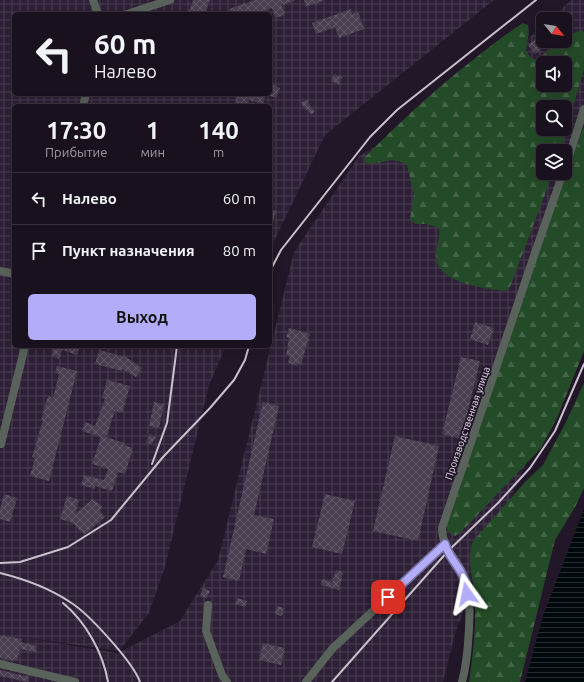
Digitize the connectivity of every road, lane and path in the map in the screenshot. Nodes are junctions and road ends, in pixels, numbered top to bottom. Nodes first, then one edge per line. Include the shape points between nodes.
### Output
1 (93, 0) edge
2 (170, 0) edge
3 (97, 12) edge
4 (133, 12) edge
5 (584, 109) edge
6 (572, 147) edge
7 (561, 180) edge
8 (0, 271) edge
9 (12, 274) edge
10 (25, 348) edge
11 (1, 444) dead end
12 (445, 544) junction
13 (208, 605) dead end
14 (0, 664) edge
15 (75, 682) edge
16 (227, 682) edge
17 (306, 682) edge
18 (462, 682) edge

1 - 3 street
2 - 4 street
5 - 6 street
7 - 12 street, Производственная улица via 442,528
8 - 9 street
10 - 11 street
12 - 17 street via 332,650
12 - 18 street, Производственная улица via 466,582 467,658
13 - 16 street via 206,631
14 - 15 street

